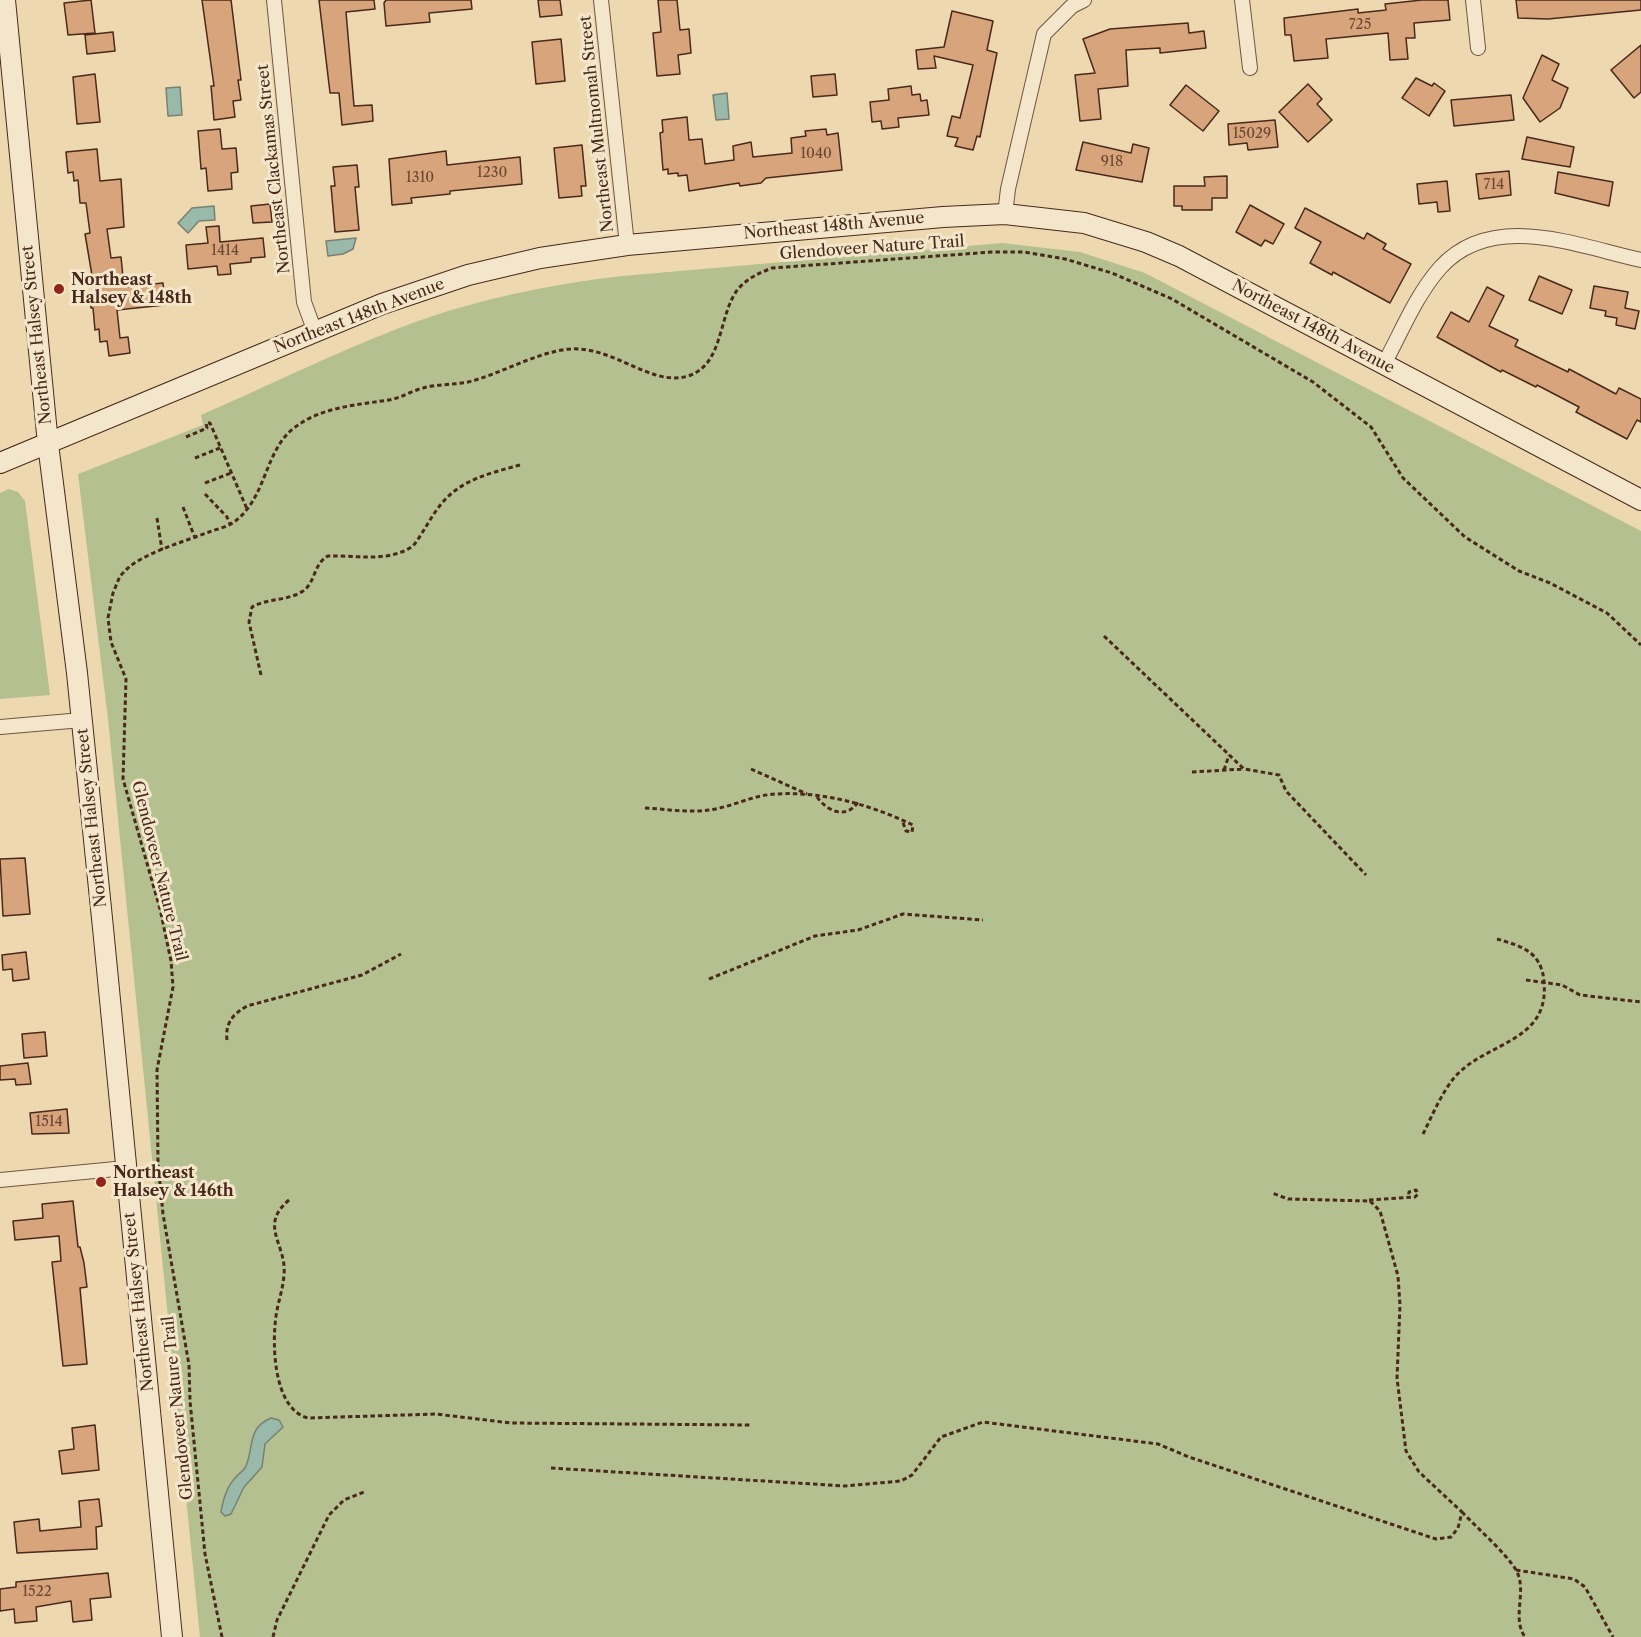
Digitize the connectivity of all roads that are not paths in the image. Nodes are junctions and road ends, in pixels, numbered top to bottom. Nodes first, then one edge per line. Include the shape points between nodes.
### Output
1 (4, 0) edge
2 (274, 0) edge
3 (601, 0) edge
4 (1083, 0) edge
5 (1242, 0) edge
6 (1473, 0) edge
7 (1478, 48) dead end
8 (1250, 68) dead end
9 (1005, 214) junction
10 (627, 246) junction
11 (1641, 260) edge
12 (315, 332) junction
13 (1384, 364) junction
14 (48, 444) junction
15 (0, 463) edge
16 (1641, 500) edge
17 (82, 720) junction
18 (0, 727) edge
19 (126, 1168) junction
20 (0, 1180) edge
21 (172, 1637) edge

1 - 14 main road, Northeast Halsey Street
2 - 12 street, Northeast Clackamas Street via 304,302
3 - 10 street, Northeast Multnomah Street
4 - 9 street via 1044,34
5 - 8 street
6 - 7 street
9 - 10 main road, Northeast 148th Avenue
9 - 13 main road, Northeast 148th Avenue via 1083,223 1146,242
10 - 12 main road, Northeast 148th Avenue via 492,268 382,304
11 - 13 street via 1533,236 1513,235 1475,244 1440,268
12 - 14 main road, Northeast 148th Avenue
13 - 16 main road, Northeast 148th Avenue
14 - 15 main road, Northeast 148th Avenue
14 - 17 main road, Northeast Halsey Street
17 - 18 street
17 - 19 main road, Northeast Halsey Street
19 - 20 street
19 - 21 main road, Northeast Halsey Street

